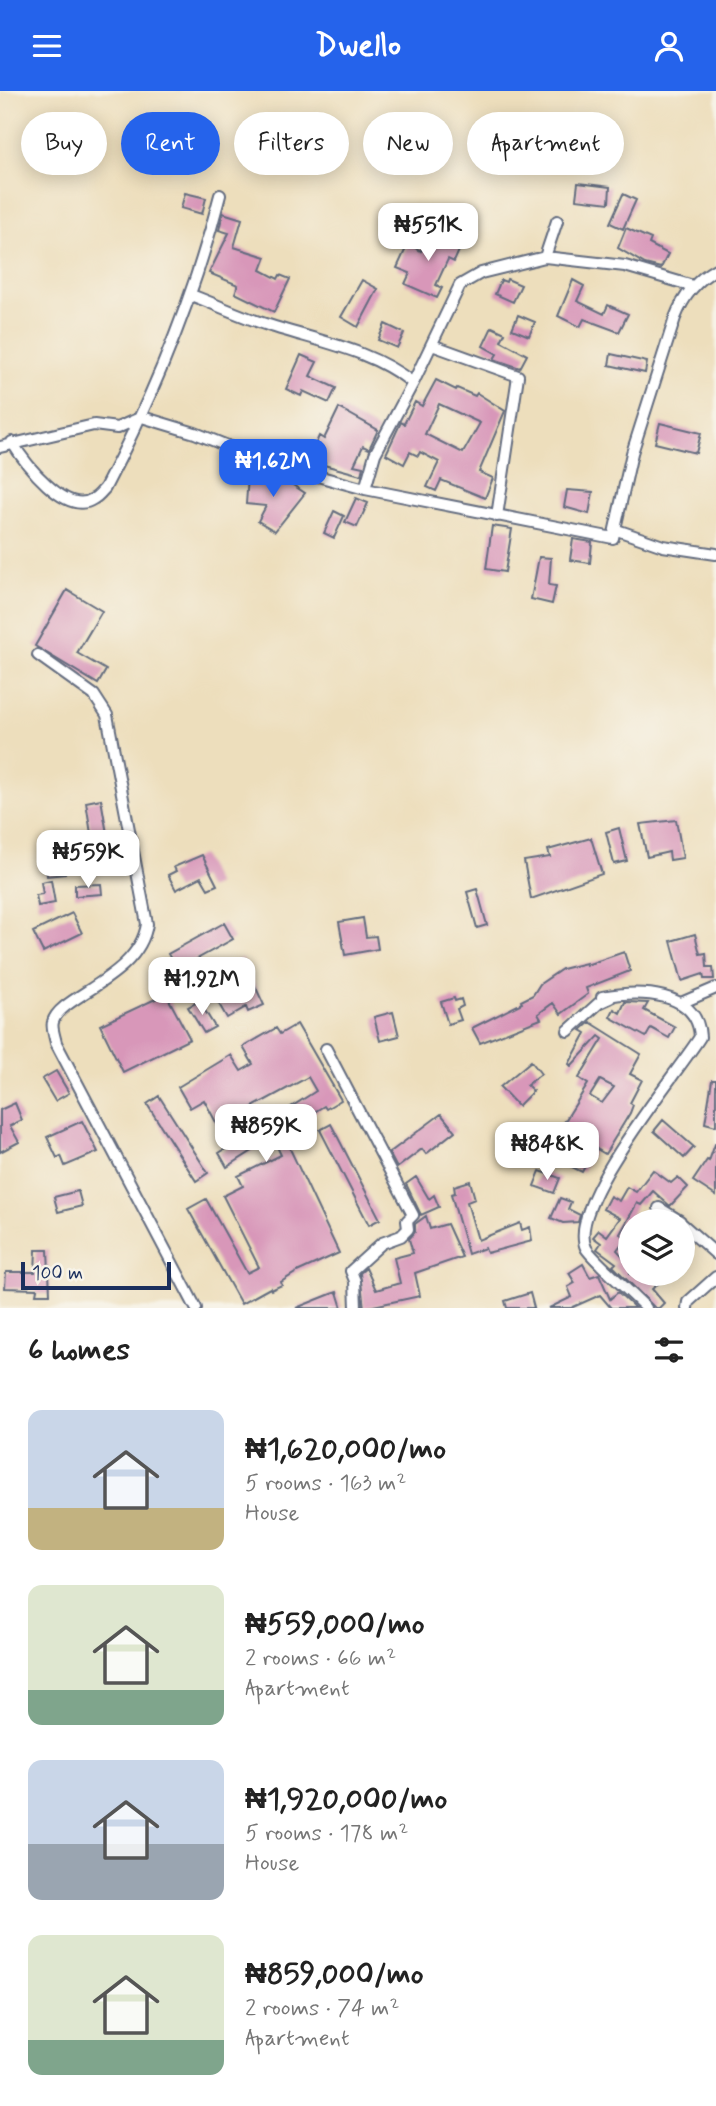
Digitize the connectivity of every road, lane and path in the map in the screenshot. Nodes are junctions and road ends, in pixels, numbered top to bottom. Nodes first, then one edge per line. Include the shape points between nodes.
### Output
1 (220, 195) dead end
2 (557, 221) dead end
3 (545, 257) junction
4 (716, 269) edge
5 (693, 286) junction
6 (191, 295) junction
7 (432, 345) junction
8 (414, 383) junction
9 (142, 417) junction
10 (12, 442) junction
11 (0, 447) edge
12 (365, 489) junction
13 (497, 516) junction
14 (617, 530) junction
15 (716, 554) edge
16 (38, 655) dead end
17 (716, 988) edge
18 (619, 994) junction
19 (602, 997) dead end
20 (681, 1003) junction
21 (568, 1031) dead end
22 (326, 1049) dead end
23 (695, 1235) edge
24 (716, 1254) edge
25 (716, 1277) edge
26 (196, 1308) edge
27 (356, 1308) edge
28 (646, 1308) edge
29 (687, 1308) edge

1 - 6 street
2 - 3 street
3 - 5 street via 625,266
3 - 7 street via 481,273 460,285
4 - 5 street
5 - 14 street via 675,318 632,453
6 - 8 street via 339,345 392,366
6 - 9 street
7 - 8 street
7 - 13 street via 518,376
8 - 12 street via 375,454
9 - 10 street via 117,428 94,425
9 - 10 street via 105,488 92,501 80,503 57,493 39,479
9 - 12 street via 270,463
10 - 11 street
12 - 13 street
13 - 14 street via 613,538
14 - 15 street via 663,546
16 - 26 street via 94,695 107,715 147,924 141,944 127,961 61,1010 53,1021 56,1044
17 - 20 street
18 - 19 street
18 - 20 street via 645,992
18 - 21 street via 599,1003
20 - 28 street via 695,1014 700,1037 608,1168 587,1214 582,1238 587,1251
22 - 27 street via 413,1215 401,1236 382,1243 351,1271
23 - 24 street
25 - 29 street

